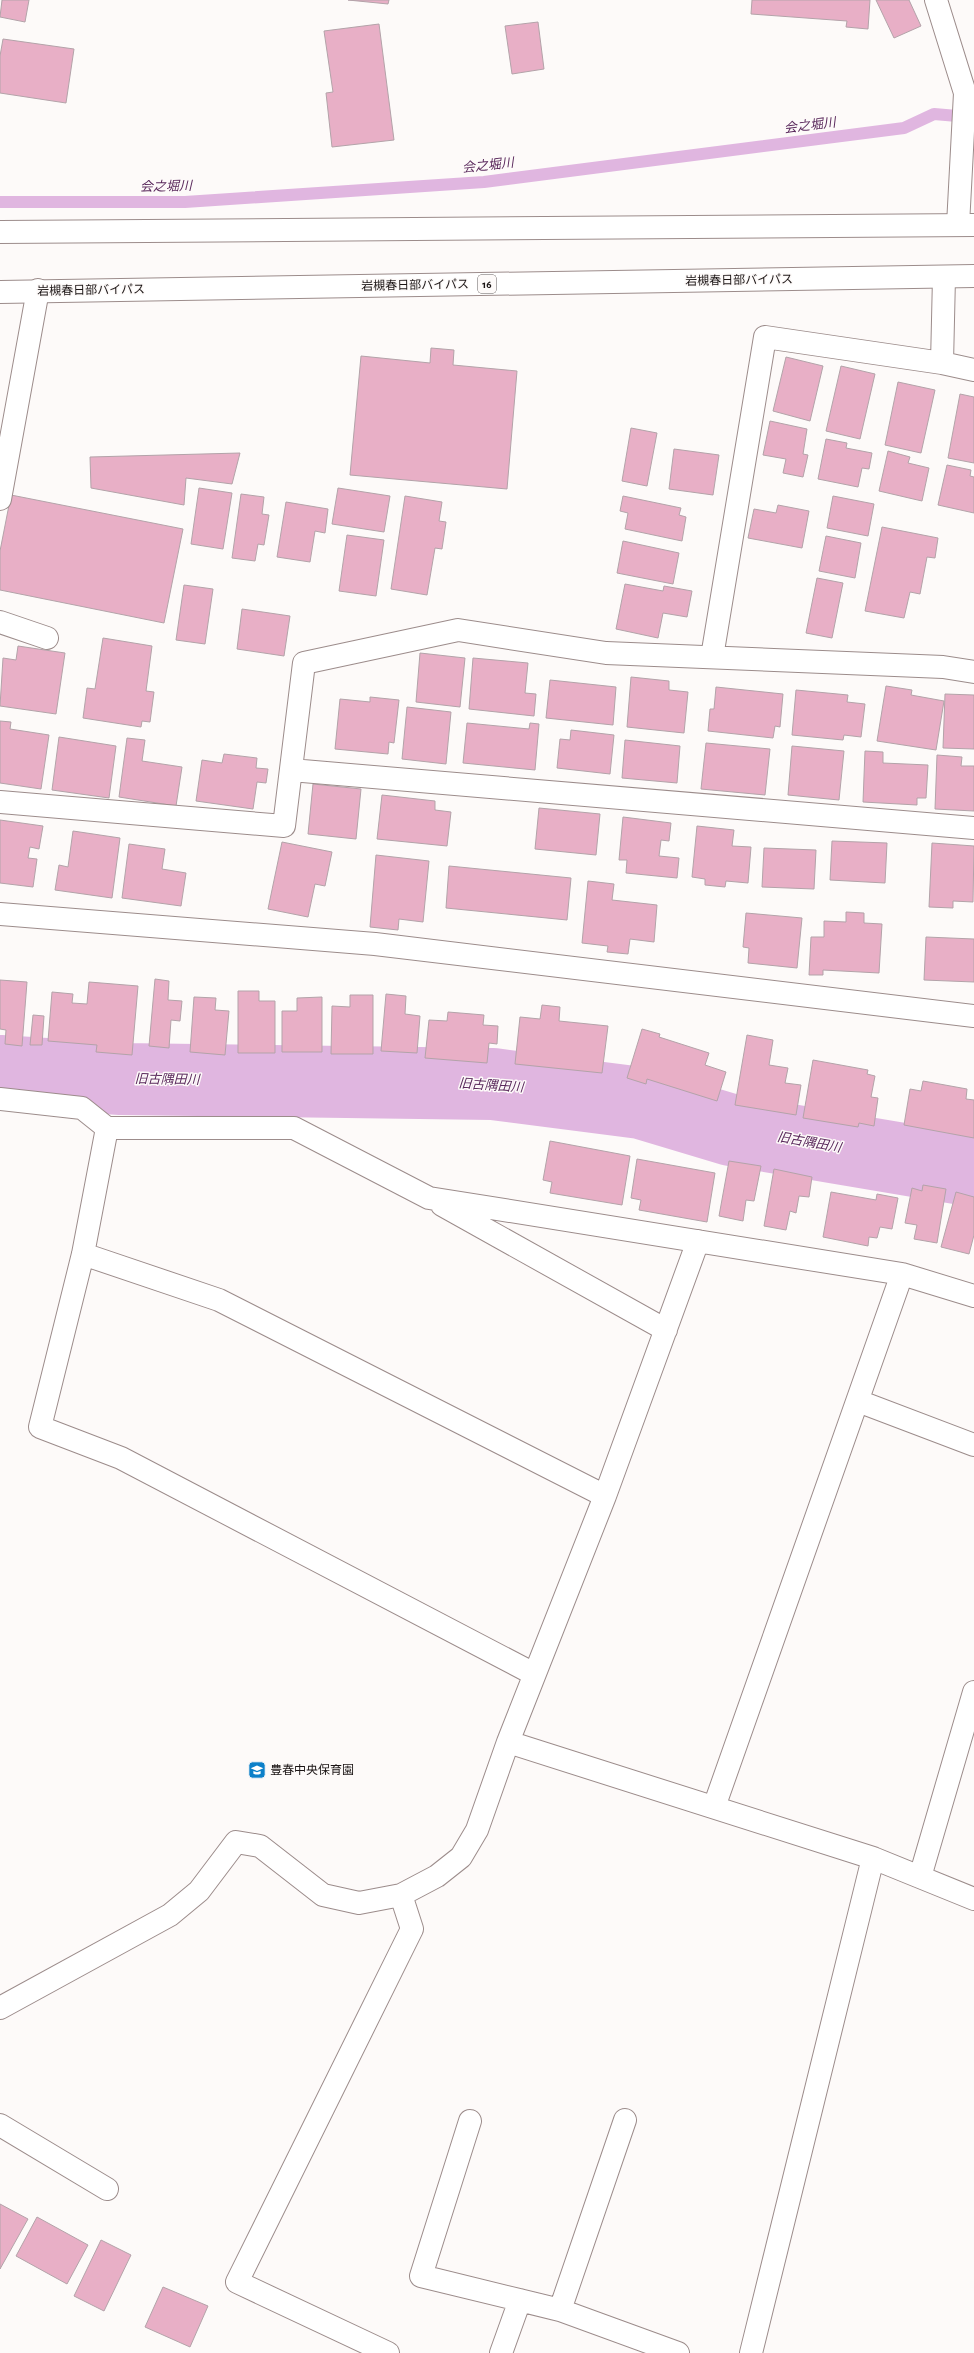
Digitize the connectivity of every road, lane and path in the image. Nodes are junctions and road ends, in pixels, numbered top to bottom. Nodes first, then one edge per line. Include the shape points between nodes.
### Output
1 (936, 0) edge
2 (968, 94) edge
3 (966, 225) edge
4 (0, 232) edge
5 (944, 276) junction
6 (974, 276) edge
7 (38, 290) junction
8 (0, 292) edge
9 (942, 363) junction
10 (974, 370) edge
11 (0, 499) edge
12 (0, 622) edge
13 (47, 638) dead end
14 (712, 657) junction
15 (974, 672) edge
16 (291, 770) junction
17 (0, 802) edge
18 (974, 828) edge
19 (0, 914) edge
20 (974, 1016) edge
21 (0, 1100) edge
22 (107, 1128) junction
23 (429, 1198) junction
24 (698, 1241) junction
25 (83, 1254) junction
26 (902, 1274) junction
27 (974, 1296) edge
28 (666, 1330) junction
29 (858, 1401) junction
30 (974, 1445) edge
31 (605, 1496) junction
32 (534, 1674) junction
33 (974, 1692) edge
34 (508, 1742) junction
35 (714, 1808) junction
36 (873, 1858) junction
37 (920, 1877) junction
38 (401, 1894) junction
39 (974, 1899) edge
40 (0, 2008) edge
41 (625, 2120) dead end
42 (470, 2121) dead end
43 (0, 2125) edge
44 (107, 2189) dead end
45 (520, 2300) junction
46 (560, 2310) junction
47 (388, 2353) edge
48 (501, 2353) edge
49 (678, 2353) edge
50 (751, 2353) edge

1 - 2 main road
2 - 3 main road via 963,139
3 - 4 main road
5 - 6 main road, 岩槻春日部バイパス / 16
5 - 7 main road, 岩槻春日部バイパス / 16
5 - 9 main road
7 - 8 main road, 岩槻春日部バイパス / 16
7 - 11 main road
9 - 10 main road
9 - 14 main road via 765,337
12 - 13 main road
14 - 15 main road via 943,667
14 - 16 main road via 606,653 458,630 304,663
16 - 17 main road via 284,826
16 - 18 main road
19 - 20 main road via 375,944
21 - 22 main road via 82,1108
22 - 23 main road via 294,1128
22 - 25 main road
23 - 24 main road
23 - 28 main road
24 - 26 main road
24 - 28 main road
25 - 31 main road via 219,1300
25 - 32 main road via 40,1427 121,1458
26 - 27 main road
26 - 29 main road
28 - 31 main road
29 - 30 main road
29 - 35 main road
31 - 32 main road
32 - 34 main road
33 - 37 main road
34 - 35 main road
34 - 38 main road via 477,1830 461,1857 437,1876
35 - 36 main road
36 - 37 main road
36 - 50 main road
37 - 39 main road
38 - 40 main road via 359,1903 323,1895 260,1846 236,1842 199,1891 170,1915
38 - 47 main road via 412,1929 237,2282
41 - 46 main road
42 - 45 main road via 421,2276
43 - 44 main road
45 - 46 main road
45 - 48 main road
46 - 49 main road

